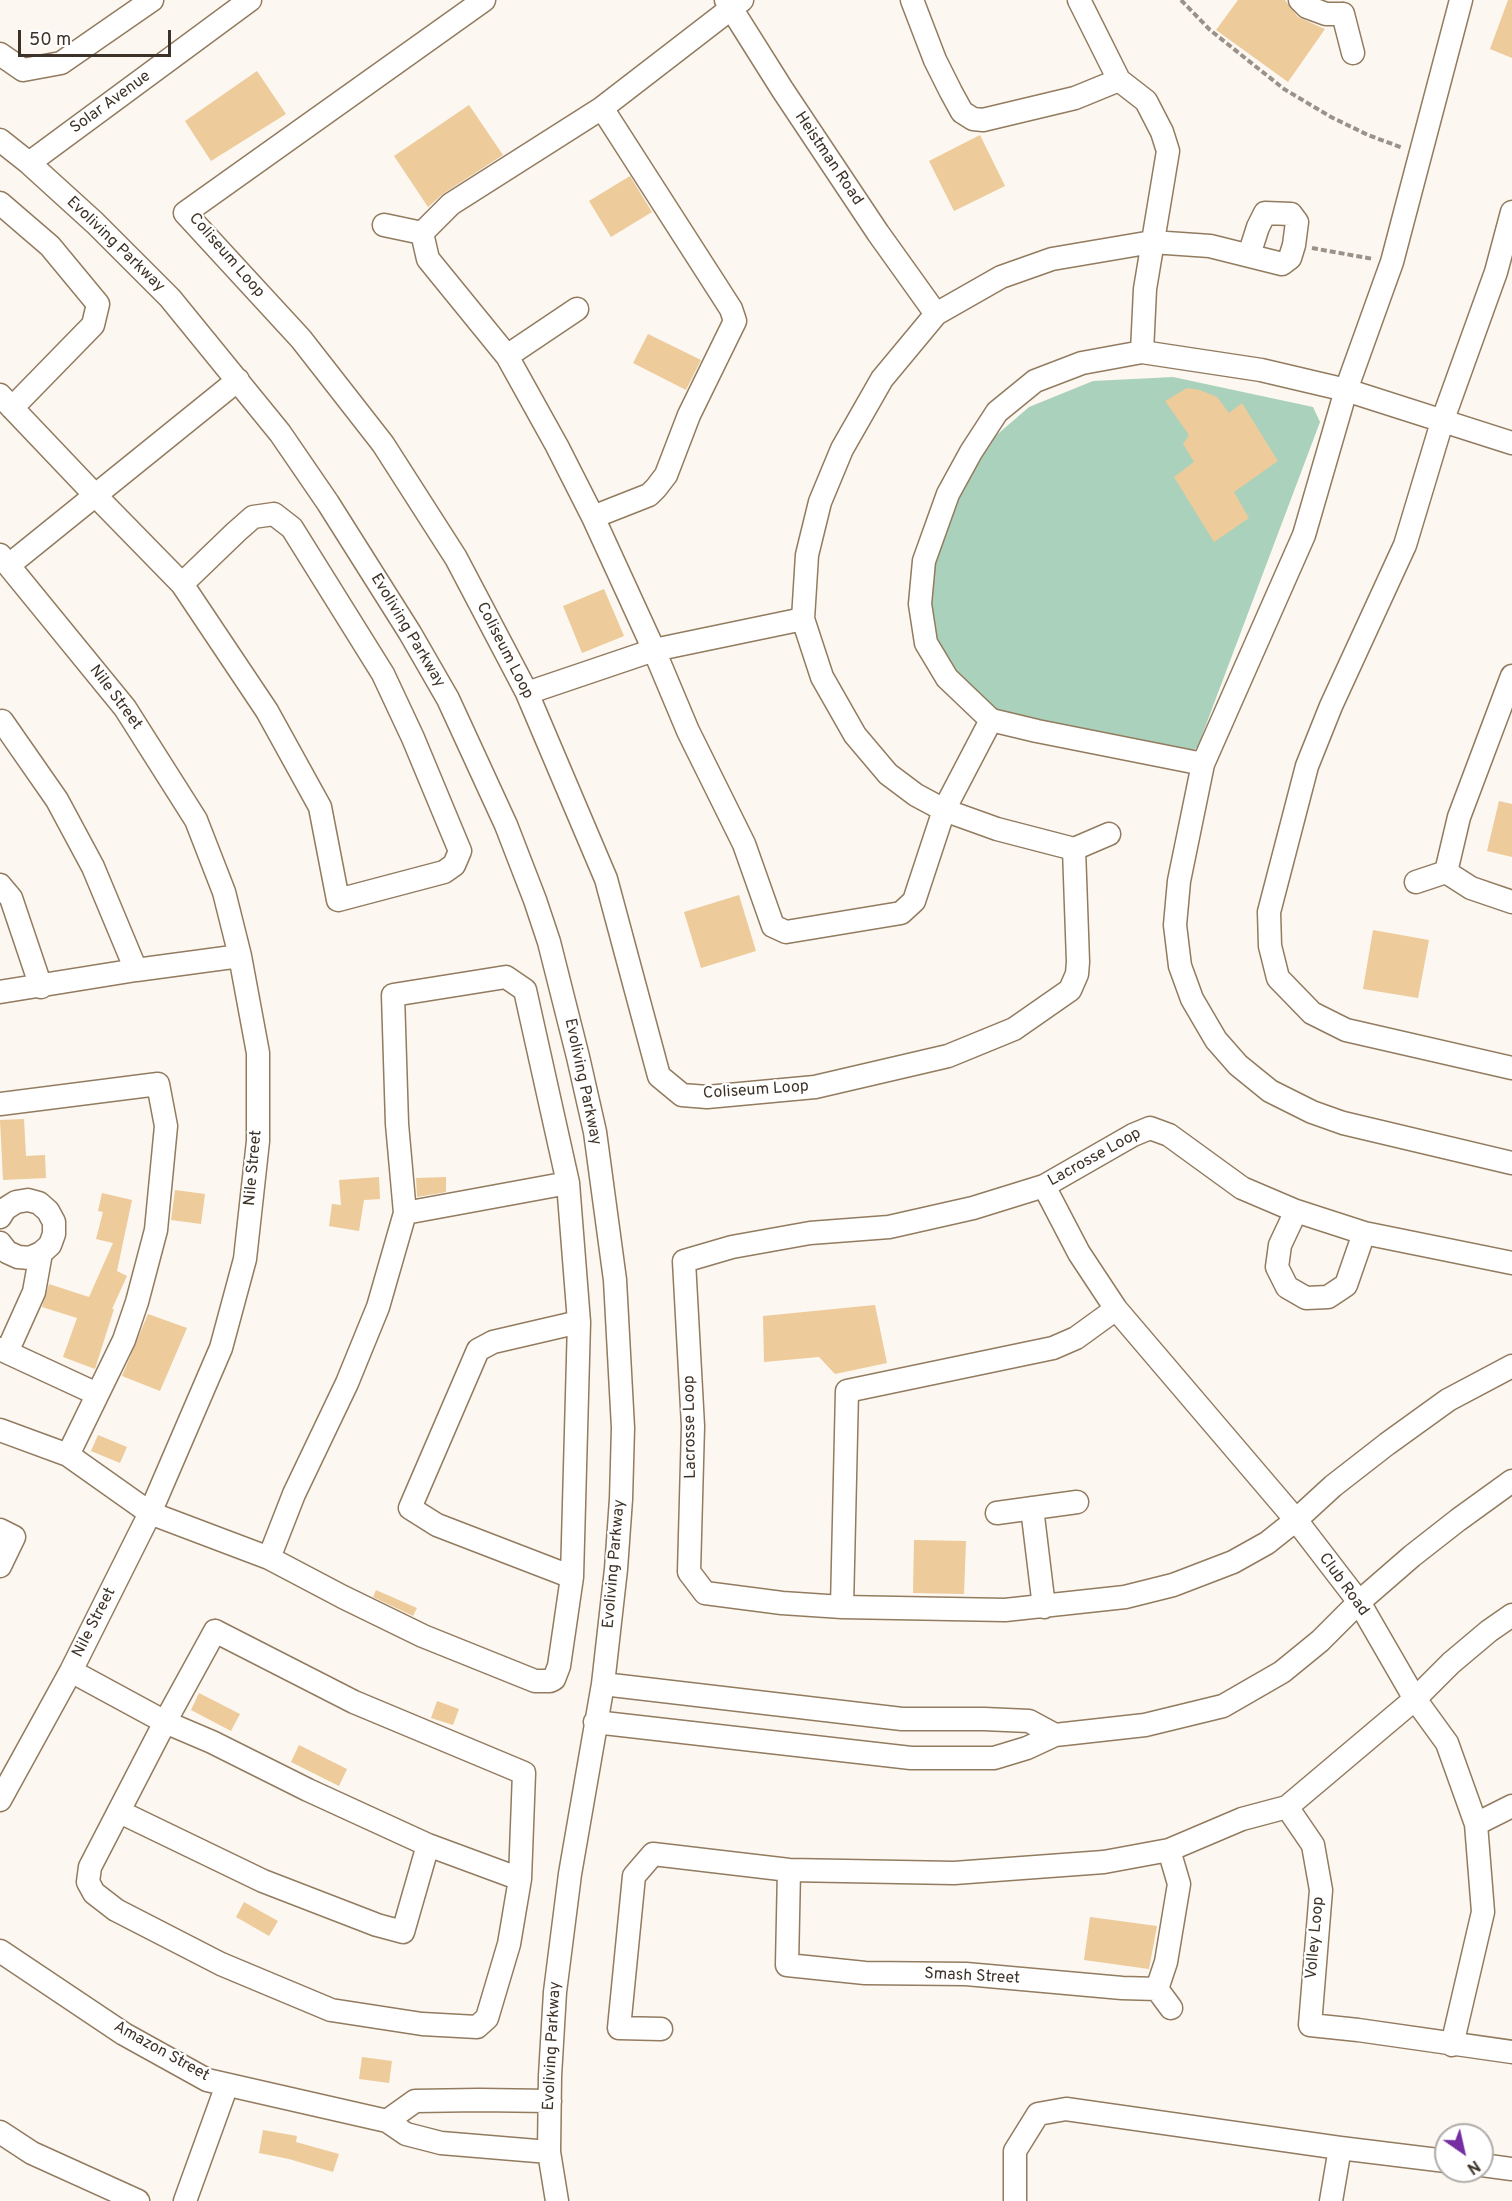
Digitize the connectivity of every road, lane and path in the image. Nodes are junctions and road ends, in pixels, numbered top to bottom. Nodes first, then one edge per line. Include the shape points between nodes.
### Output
1 (152, 0) edge
2 (250, 0) edge
3 (484, 0) edge
4 (912, 0) edge
5 (1079, 0) edge
6 (1181, 0) edge
7 (1300, 0) edge
8 (1461, 0) edge
9 (733, 2) edge
10 (1348, 7) edge
11 (1353, 53) dead end
12 (0, 54) edge
13 (1119, 80) junction
14 (602, 108) junction
15 (0, 140) edge
16 (1421, 154) junction
17 (29, 163) junction
18 (0, 203) edge
19 (1512, 212) edge
20 (384, 225) dead end
21 (422, 233) junction
22 (1152, 242) junction
23 (1294, 244) junction
24 (1249, 255) junction
25 (1392, 262) junction
26 (1504, 275) edge
27 (577, 309) dead end
28 (936, 314) junction
29 (1142, 352) junction
30 (507, 356) junction
31 (238, 380) junction
32 (1346, 390) junction
33 (6, 402) edge
34 (1442, 422) junction
35 (1512, 443) edge
36 (95, 495) junction
37 (593, 517) junction
38 (4, 560) edge
39 (182, 584) junction
40 (803, 620) junction
41 (654, 650) junction
42 (1512, 676) edge
43 (527, 693) junction
44 (991, 720) junction
45 (0, 722) edge
46 (1203, 764) junction
47 (944, 810) junction
48 (1109, 834) dead end
49 (1074, 849) junction
50 (1446, 872) junction
51 (1416, 882) dead end
52 (0, 885) edge
53 (1512, 902) edge
54 (240, 956) junction
55 (136, 970) junction
56 (41, 987) junction
57 (0, 992) edge
58 (1512, 1068) edge
59 (0, 1104) edge
60 (1512, 1163) edge
61 (568, 1183) junction
62 (1044, 1186) junction
63 (1296, 1212) junction
64 (405, 1213) junction
65 (0, 1217) edge
66 (1364, 1233) junction
67 (0, 1242) edge
68 (41, 1253) junction
69 (1512, 1263) edge
70 (1116, 1309) junction
71 (579, 1322) junction
72 (4, 1350) edge
73 (1512, 1366) edge
74 (97, 1394) junction
75 (0, 1430) edge
76 (68, 1455) junction
77 (1512, 1481) edge
78 (1077, 1502) dead end
79 (1032, 1508) junction
80 (150, 1513) junction
81 (997, 1513) dead end
82 (1296, 1520) junction
83 (7, 1534) edge
84 (269, 1558) junction
85 (0, 1566) edge
86 (572, 1577) junction
87 (1359, 1602) junction
88 (842, 1607) junction
89 (1044, 1607) junction
90 (1512, 1615) edge
91 (71, 1671) junction
92 (603, 1684) junction
93 (638, 1688) junction
94 (1415, 1699) junction
95 (793, 1707) junction
96 (165, 1722) junction
97 (595, 1722) junction
98 (635, 1726) junction
99 (1055, 1735) junction
100 (789, 1745) junction
101 (0, 1800) edge
102 (1512, 1806) edge
103 (1287, 1807) junction
104 (120, 1812) junction
105 (1476, 1824) junction
106 (428, 1845) junction
107 (1169, 1850) junction
108 (789, 1870) junction
109 (520, 1879) junction
110 (0, 1950) edge
111 (1157, 1989) junction
112 (1171, 2008) dead end
113 (662, 2029) dead end
114 (1452, 2045) junction
115 (1512, 2052) edge
116 (227, 2085) junction
117 (550, 2101) junction
118 (387, 2121) junction
119 (0, 2132) edge
120 (1340, 2148) junction
121 (549, 2152) junction
122 (1434, 2160) edge
123 (1494, 2167) edge
124 (1512, 2169) edge
125 (138, 2201) edge
126 (185, 2201) edge
127 (557, 2201) edge
128 (1015, 2201) edge
129 (1331, 2201) edge

1 - 12 street via 62,63 23,70
2 - 17 street, Solar Avenue
3 - 43 street, Coliseum Loop via 185,213 301,339 383,444 456,558
4 - 13 street via 934,60 963,112 973,119 1075,98
5 - 13 street
6 - 16 path via 1210,30 1284,89 1368,135
7 - 10 street via 1326,14
8 - 16 street
9 - 14 street
9 - 28 street, Heistman Road via 782,89
10 - 11 street
13 - 22 street via 1146,102 1168,151
14 - 21 street via 451,204
14 - 37 street via 735,321 689,415 666,475 656,489
15 - 17 street, Evoliving Parkway
16 - 25 street
17 - 31 street, Evoliving Parkway via 170,298
18 - 33 street via 50,246 98,304 93,325
19 - 26 street
20 - 21 street
21 - 30 street via 428,259
22 - 24 street via 1210,246
22 - 28 street via 1052,259 1001,277
22 - 29 street
23 - 24 street via 1290,258 1282,264
23 - 24 street via 1298,222 1291,214 1265,213
23 - 25 path
25 - 32 street
26 - 34 street
27 - 30 street
28 - 40 street via 882,379 842,449 820,502 807,555
29 - 32 street via 1261,370
29 - 44 street via 1082,363 1035,381 997,412 948,494 924,561 920,604 926,643 947,678
30 - 37 street
31 - 36 street
31 - 92 street, Evoliving Parkway via 328,503 447,699 506,825 549,942 595,1132 615,1280 623,1428 621,1499
32 - 34 street
32 - 46 street via 1304,535
33 - 36 street
34 - 35 street
34 - 58 street via 1405,544 1307,766 1269,912 1270,946 1278,978 1312,1013 1346,1030
36 - 38 street
36 - 39 street
37 - 41 street
38 - 54 street, Nile Street via 125,708 196,820 224,891
39 - 39 street via 267,711 320,807 338,900 444,872 454,865 460,851 383,674 292,528 274,514 253,517
40 - 41 street
40 - 47 street via 822,677 855,735 888,774
41 - 43 street
41 - 47 street via 688,731 744,844 773,926 786,932 901,913 914,901
42 - 50 street via 1459,817
43 - 49 street, Coliseum Loop via 606,879 659,1076 682,1095 707,1097 815,1087 948,1056 1014,1029 1070,990 1077,974
44 - 46 street
44 - 47 street
45 - 55 street via 62,810 93,867
46 - 60 street via 1179,881 1175,925 1180,966 1192,999 1216,1040 1238,1065 1270,1091 1312,1112 1373,1131
47 - 49 street
48 - 49 street
50 - 51 street
50 - 53 street via 1471,888
52 - 56 street via 10,898
54 - 55 street
54 - 80 street, Nile Street via 258,1053 258,1141 245,1259 221,1348
55 - 56 street
56 - 57 street
59 - 74 street via 158,1084 166,1126 156,1230 124,1340
61 - 64 street
61 - 64 street via 525,990 506,977 393,995 397,1125
61 - 71 street
62 - 63 street, Lacrosse Loop via 1150,1128 1169,1135 1242,1188
62 - 70 street, Club Road via 1079,1253
62 - 88 street, Lacrosse Loop via 973,1208 889,1227 810,1233 732,1247 684,1261 693,1426 689,1572 705,1593
63 - 66 street, Lacrosse Loop
63 - 66 street via 1280,1245 1277,1267 1287,1287 1306,1298 1328,1297 1346,1285
64 - 84 street via 378,1307
65 - 68 street via 16,1202 39,1203 54,1222 50,1245
66 - 69 street, Lacrosse Loop
67 - 68 street via 7,1252 18,1257 30,1258
68 - 72 street via 34,1292
70 - 82 street, Club Road
70 - 88 street via 1076,1338 1053,1348 847,1391
71 - 86 street
71 - 86 street via 493,1342 478,1350 410,1508 437,1525
72 - 74 street
73 - 82 street, Lacrosse Loop via 1448,1400 1404,1431
74 - 76 street
75 - 76 street
76 - 80 street
77 - 87 street via 1440,1534
78 - 79 street
79 - 81 street
79 - 89 street
80 - 84 street
80 - 91 street, Nile Street
82 - 87 street, Club Road
82 - 89 street, Lacrosse Loop via 1267,1543 1233,1562 1173,1585 1125,1597
83 - 85 street
84 - 86 street via 423,1636 535,1681 554,1679 559,1666
87 - 94 street, Club Road
87 - 99 street via 1282,1672 1223,1706 1145,1725
88 - 89 street, Lacrosse Loop
90 - 94 street via 1451,1662
91 - 96 street
91 - 101 street, Nile Street
92 - 93 street
92 - 97 street, Evoliving Parkway
93 - 95 street
93 - 98 street
94 - 103 street
94 - 105 street, Club Road via 1447,1743
95 - 99 street via 902,1719 1029,1721
95 - 100 street
96 - 104 street
96 - 106 street
96 - 109 street via 215,1630 354,1702 524,1773
97 - 98 street
97 - 117 street, Evoliving Parkway via 555,1992
98 - 100 street
99 - 100 street via 994,1758 911,1758
102 - 105 street
103 - 107 street via 1242,1819
103 - 114 street, Volley Loop via 1313,1845 1321,1890 1301,2025
104 - 106 street via 263,1881 403,1932
104 - 109 street via 90,1867 88,1882 94,1893 116,1910 221,1964 331,2010 422,2024 477,2027 487,2018 509,1944
105 - 114 street, Club Road via 1483,1912
106 - 109 street
107 - 108 street via 1104,1862 954,1873
107 - 111 street via 1179,1884 1166,1962
108 - 111 street, Smash Street via 778,1969 966,1974
108 - 113 street via 653,1854 645,1862 634,1876 619,2028
110 - 116 street, Amazon Street via 124,2034 207,2080
111 - 112 street
114 - 115 street, Volley Loop
116 - 118 street, Amazon Street
116 - 126 street
117 - 118 street via 415,2101
117 - 121 street, Evoliving Parkway
118 - 121 street, Amazon Street via 406,2134 441,2143
119 - 125 street via 32,2153
120 - 122 street
120 - 128 street via 1066,2109 1038,2114 1015,2151
120 - 129 street
121 - 127 street, Evoliving Parkway
123 - 124 street

